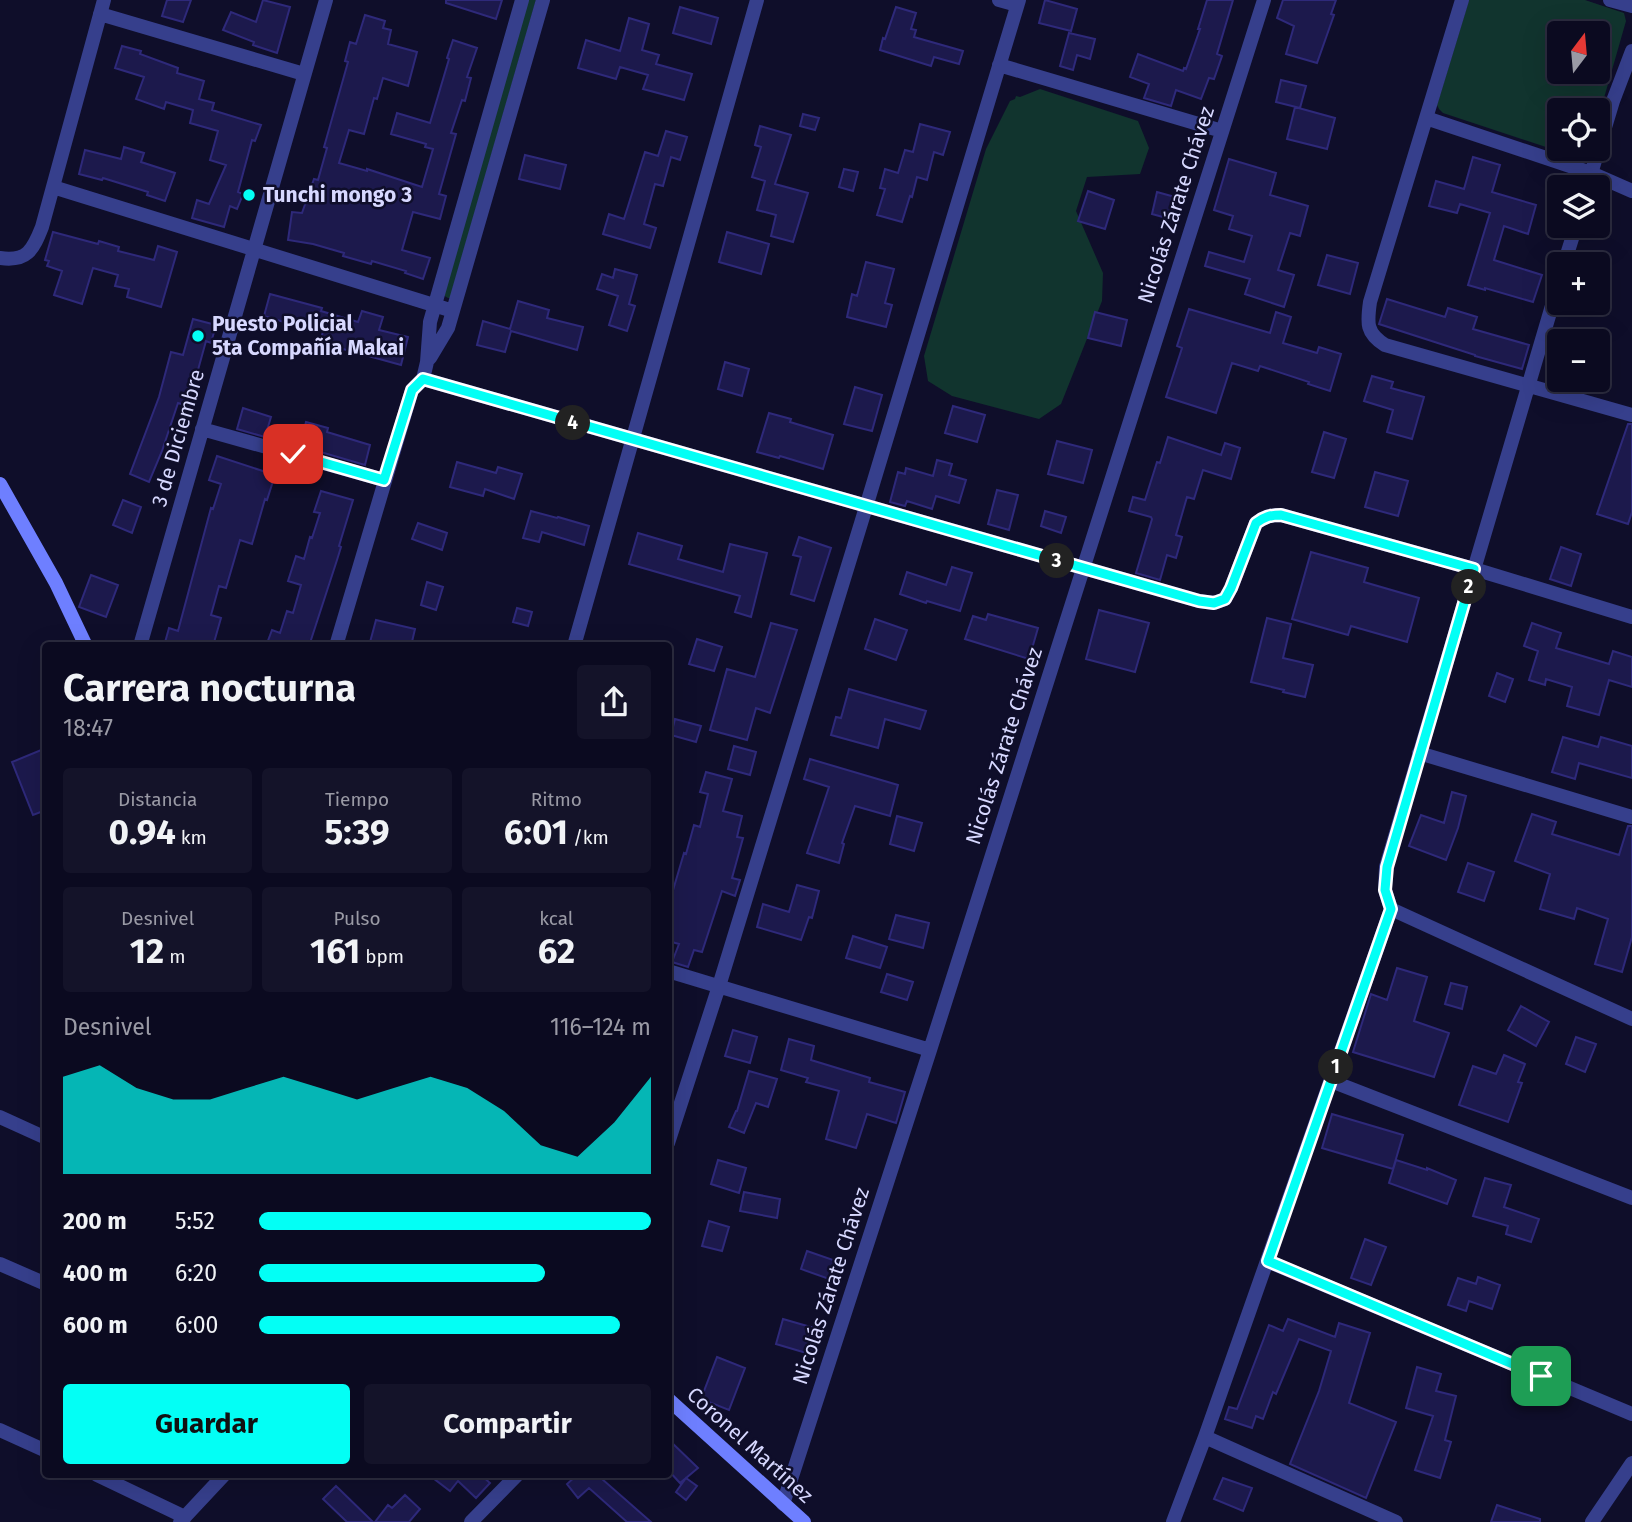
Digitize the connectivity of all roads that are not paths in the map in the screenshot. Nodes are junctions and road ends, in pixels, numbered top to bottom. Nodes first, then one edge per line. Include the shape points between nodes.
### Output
1 (326, 0) edge
2 (522, 0) edge
3 (543, 0) edge
4 (757, 0) edge
5 (999, 0) edge
6 (1264, 0) edge
7 (1462, 0) edge
8 (1610, 0) edge
9 (1018, 3) edge
10 (1632, 6) edge
11 (102, 7) edge
12 (1632, 51) edge
13 (999, 65) junction
14 (304, 74) junction
15 (1426, 118) junction
16 (1222, 131) junction
17 (1576, 175) edge
18 (1590, 175) edge
19 (1610, 185) edge
20 (52, 187) junction
21 (1632, 191) edge
22 (254, 248) junction
23 (0, 258) edge
24 (435, 305) junction
25 (453, 311) junction
26 (1550, 315) edge
27 (428, 362) junction
28 (423, 379) junction
29 (1529, 387) junction
30 (1632, 415) edge
31 (202, 429) junction
32 (632, 440) junction
33 (384, 480) junction
34 (0, 484) edge
35 (866, 506) junction
36 (1082, 568) junction
37 (1474, 569) junction
38 (1632, 617) edge
39 (84, 642) edge
40 (141, 642) edge
41 (337, 642) edge
42 (575, 642) edge
43 (1419, 753) junction
44 (1632, 817) edge
45 (1391, 909) junction
46 (672, 972) edge
47 (719, 986) junction
48 (1631, 1013) edge
49 (930, 1050) junction
50 (1331, 1081) junction
51 (0, 1117) edge
52 (672, 1131) edge
53 (42, 1136) edge
54 (1632, 1198) edge
55 (1268, 1261) junction
56 (0, 1264) edge
57 (42, 1282) edge
58 (672, 1403) edge
59 (1632, 1414) edge
60 (0, 1430) edge
61 (1206, 1437) junction
62 (42, 1449) edge
63 (1632, 1463) edge
64 (103, 1478) edge
65 (222, 1478) edge
66 (514, 1478) edge
67 (782, 1504) junction
68 (183, 1519) edge
69 (480, 1519) edge
70 (804, 1522) edge
71 (1173, 1522) edge
72 (1396, 1522) edge
73 (1592, 1522) edge

1 - 14 street, 3 de Diciembre
2 - 24 street
3 - 25 street
4 - 32 street
5 - 9 street
6 - 16 street, Nicolás Zárate Chávez
7 - 15 street
8 - 10 street
9 - 13 street
11 - 14 street
11 - 20 street
12 - 18 street
13 - 16 street
13 - 35 street
14 - 22 street, 3 de Diciembre
15 - 17 street
15 - 29 street via 1370,302 1369,329 1385,345
16 - 36 street, Nicolás Zárate Chávez
19 - 21 street
20 - 22 street
20 - 23 street via 42,227 30,251 18,259
22 - 24 street
22 - 31 street, 3 de Diciembre
24 - 25 street
24 - 27 street
25 - 27 street via 449,328
26 - 29 street
27 - 28 street
28 - 32 street
28 - 33 street via 412,390
29 - 30 street
29 - 37 street
31 - 33 street
31 - 40 street, 3 de Diciembre
32 - 35 street
32 - 42 street
33 - 41 street
34 - 39 main road
35 - 36 street
35 - 47 street
36 - 37 street via 1214,603 1225,599 1231,588 1256,523 1281,515
36 - 49 street, Nicolás Zárate Chávez
37 - 38 street
37 - 43 street
43 - 44 street
43 - 45 street via 1387,867 1385,890
45 - 48 street
45 - 50 street
46 - 47 street
47 - 49 street
47 - 52 street
49 - 67 street, Nicolás Zárate Chávez
50 - 54 street
50 - 55 street
51 - 53 street
55 - 59 street
55 - 61 street
56 - 57 street
58 - 67 main road, Coronel Martínez
60 - 62 street
61 - 71 street
61 - 72 street
63 - 73 street
64 - 68 street
65 - 68 street
66 - 69 street
67 - 70 main road, Coronel Martínez

